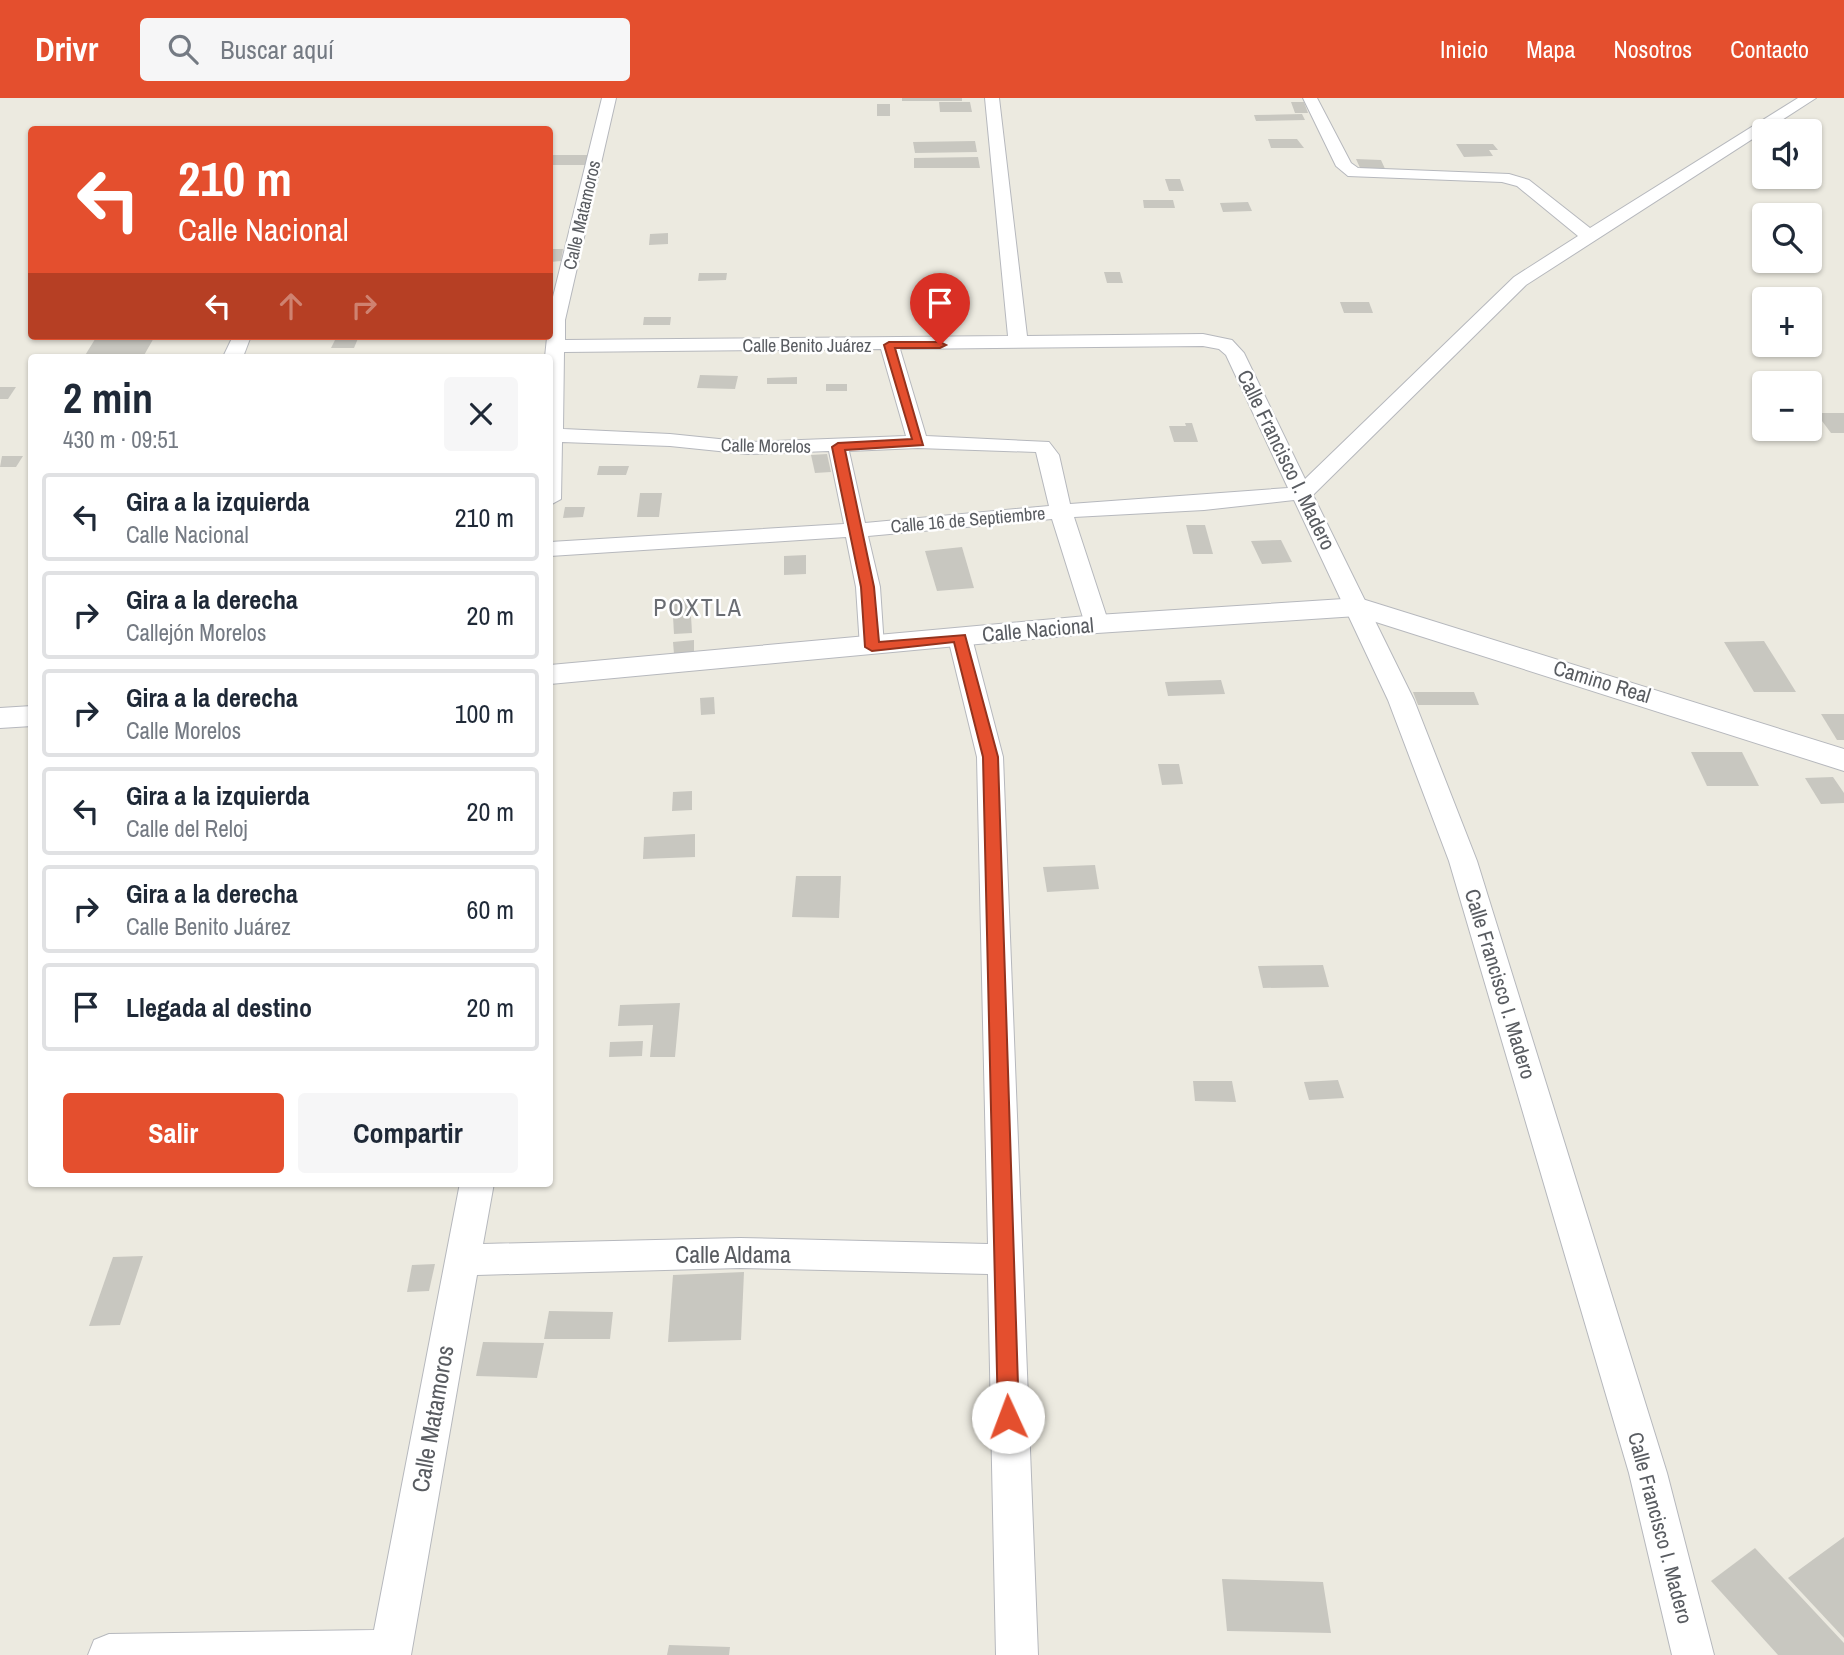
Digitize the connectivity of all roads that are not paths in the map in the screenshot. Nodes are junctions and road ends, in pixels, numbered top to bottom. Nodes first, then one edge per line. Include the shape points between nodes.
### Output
1 (609, 98) edge
2 (992, 98) edge
3 (1310, 98) edge
4 (1809, 98) edge
5 (1589, 236) junction
6 (553, 320) edge
7 (1018, 344) junction
8 (1224, 344) joint
9 (889, 345) junction
10 (556, 346) junction
11 (553, 407) edge
12 (553, 427) edge
13 (918, 442) junction
14 (838, 447) junction
15 (1303, 493) junction
16 (1061, 512) junction
17 (856, 530) junction
18 (553, 549) edge
19 (1359, 607) junction
20 (1097, 624) junction
21 (960, 638) junction
22 (872, 647) junction
23 (553, 675) edge
24 (28, 716) edge
25 (0, 718) edge
26 (1844, 760) edge
27 (476, 1187) edge
28 (1003, 1259) junction
29 (462, 1260) junction
30 (390, 1652) edge
31 (109, 1655) edge
32 (1017, 1655) edge
33 (1693, 1655) edge

1 - 6 street, Calle Matamoros
2 - 7 street
3 - 5 street via 1344,166 1354,173 1503,177 1523,183
4 - 5 street
5 - 15 street via 1520,281
6 - 10 street, Calle Matamoros
7 - 8 street, Calle Benito Juárez via 1203,340
7 - 9 street, Calle Benito Juárez
8 - 15 street, Calle Francisco I. Madero via 1234,353
9 - 10 street, Calle Benito Juárez
9 - 13 street
10 - 11 street, Calle Matamoros
12 - 14 street, Calle Morelos via 748,448
13 - 14 street, Calle Morelos
13 - 16 street, Calle Morelos via 1042,446 1049,455
14 - 17 street
15 - 16 street, Calle 16 de Septiembre
15 - 19 street, Calle Francisco I. Madero
16 - 17 street, Calle 16 de Septiembre
16 - 20 street, Calle Morelos
17 - 18 street, Calle 16 de Septiembre
17 - 22 street via 868,587
19 - 20 street, Calle Nacional
19 - 26 street, Camino Real
19 - 33 street, Calle Francisco I. Madero via 1401,700 1463,862 1648,1473
20 - 21 street, Calle Nacional
21 - 22 street, Calle Nacional
21 - 28 street via 990,757
22 - 23 street, Calle Nacional
24 - 25 street
27 - 29 street, Calle Matamoros
28 - 29 street, Calle Aldama via 740,1253
28 - 32 street
29 - 30 street, Calle Matamoros
30 - 31 street

